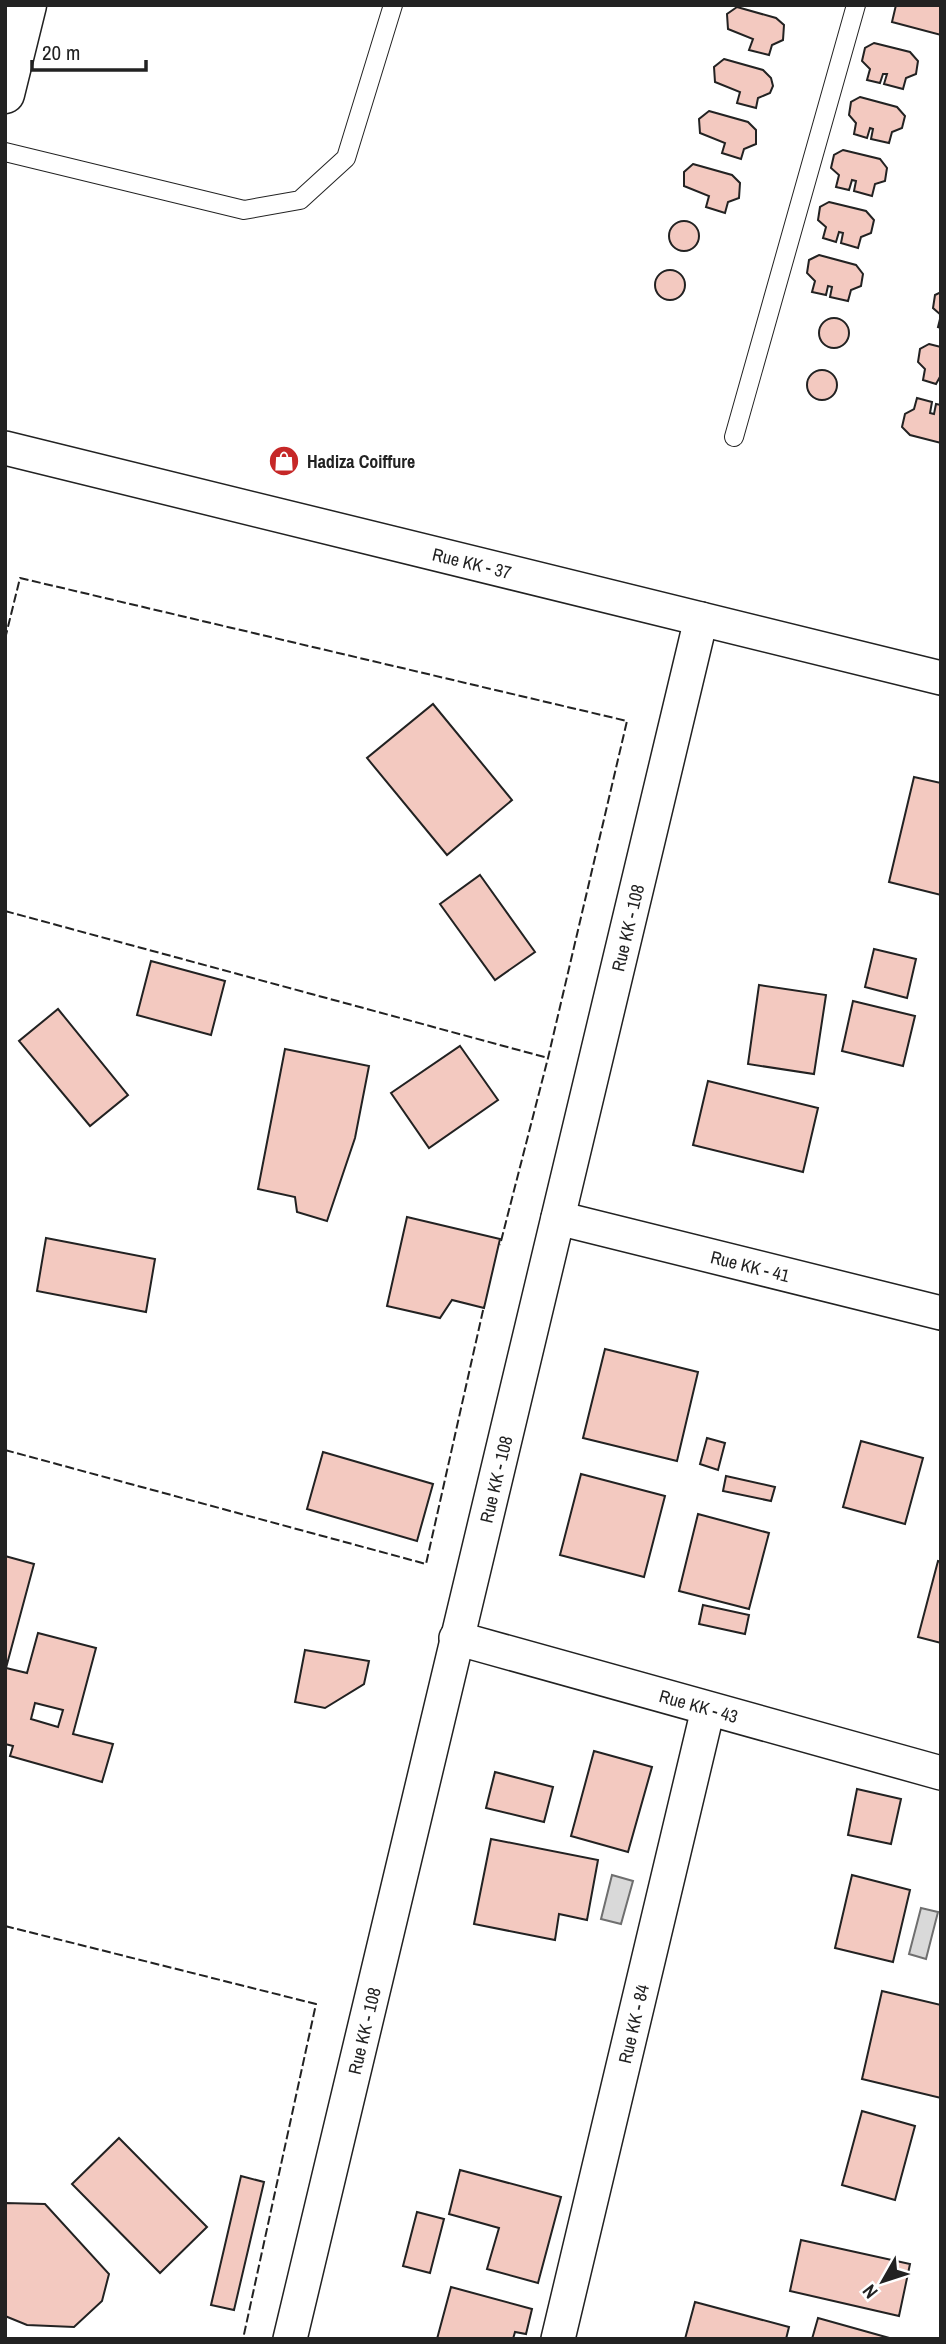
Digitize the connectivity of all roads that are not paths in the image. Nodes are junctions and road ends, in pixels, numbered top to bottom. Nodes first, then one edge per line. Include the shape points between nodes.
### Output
1 (27, 5) edge
2 (393, 5) edge
3 (856, 5) edge
4 (5, 93) edge
5 (5, 152) edge
6 (734, 437) dead end
7 (5, 448) edge
8 (701, 620) junction
9 (941, 678) edge
10 (558, 1218) junction
11 (941, 1313) edge
12 (456, 1638) junction
13 (708, 1709) junction
14 (941, 1773) edge
15 (290, 2339) edge
16 (558, 2339) edge

1 - 4 highway
2 - 5 lane via 346,158 300,200 244,210
3 - 6 lane
7 - 8 street, Rue KK - 37
8 - 9 street, Rue KK - 37
8 - 10 street, Rue KK - 108
10 - 11 street, Rue KK - 41
10 - 12 street, Rue KK - 108
12 - 13 street, Rue KK - 43
12 - 15 street, Rue KK - 108
13 - 14 street, Rue KK - 43
13 - 16 street, Rue KK - 84

